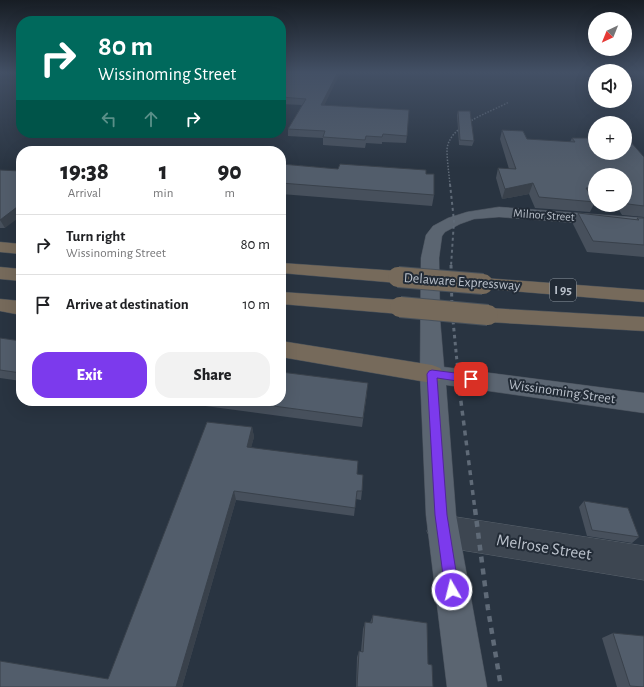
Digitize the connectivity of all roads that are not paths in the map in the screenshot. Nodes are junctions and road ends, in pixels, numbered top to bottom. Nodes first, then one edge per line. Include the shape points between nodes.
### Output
1 (644, 223) edge
2 (0, 247) edge
3 (16, 249) edge
4 (286, 268) edge
5 (483, 284) junction
6 (644, 289) edge
7 (644, 296) edge
8 (286, 298) edge
9 (0, 305) edge
10 (16, 307) edge
11 (644, 324) edge
12 (286, 350) edge
13 (432, 374) junction
14 (644, 403) edge
15 (443, 530) junction
16 (644, 563) edge
17 (467, 687) edge

1 - 13 main road, Milnor Street via 499,212 472,216 439,229 434,235 430,258
2 - 3 highway
4 - 5 highway, Delaware Expressway / I 95, bridge
5 - 6 highway
5 - 7 highway, Delaware Expressway / I 95
8 - 11 highway, I 95, bridge via 488,315
9 - 10 highway
12 - 13 highway
13 - 14 main road, Wissinoming Street
13 - 15 main road
15 - 16 street, Melrose Street
15 - 17 main road

